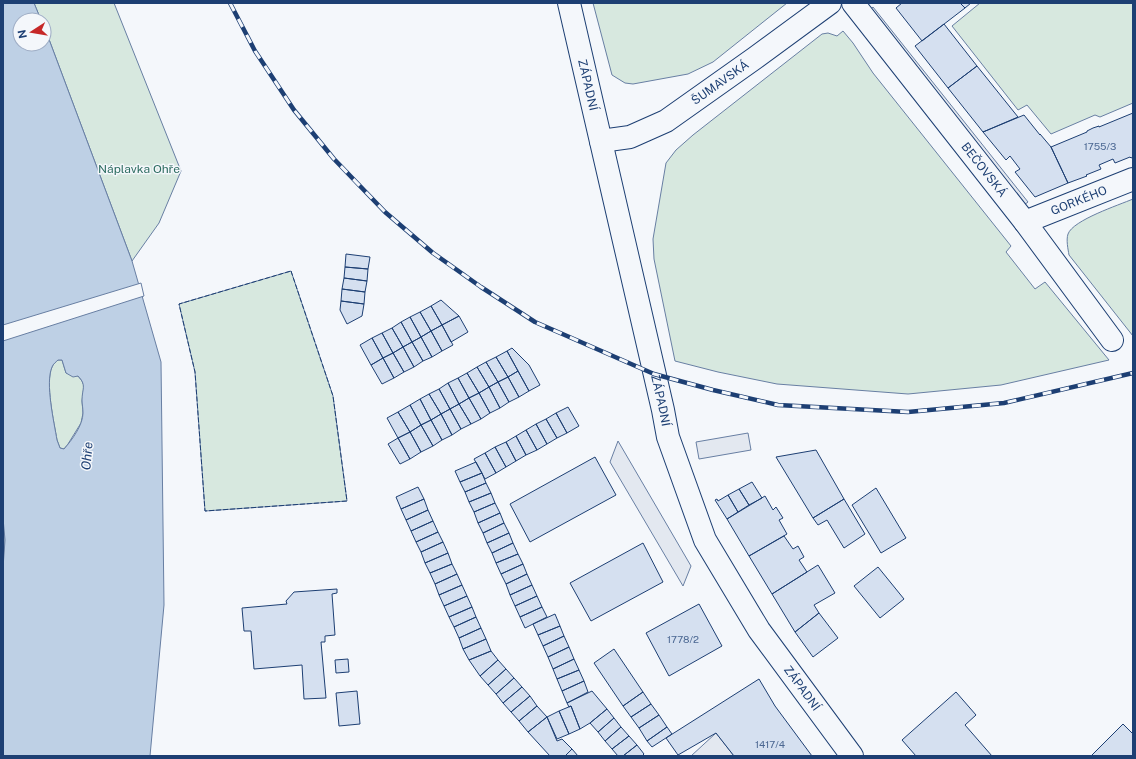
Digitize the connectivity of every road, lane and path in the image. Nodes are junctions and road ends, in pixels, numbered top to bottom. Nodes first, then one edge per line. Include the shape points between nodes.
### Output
1 (569, 3) edge
2 (830, 3) edge
3 (853, 3) edge
4 (601, 141) junction
5 (1133, 179) edge
6 (1025, 222) junction
7 (1112, 340) dead end
8 (852, 756) edge

1 - 4 street, ZÁPADNÍ
2 - 4 street, ŠUMAVSKÁ via 666,121 630,137
3 - 6 street, BEČOVSKÁ
4 - 8 street, ZÁPADNÍ via 668,437 705,540 759,630
5 - 6 street, GORKÉHO
6 - 7 street, BEČOVSKÁ

